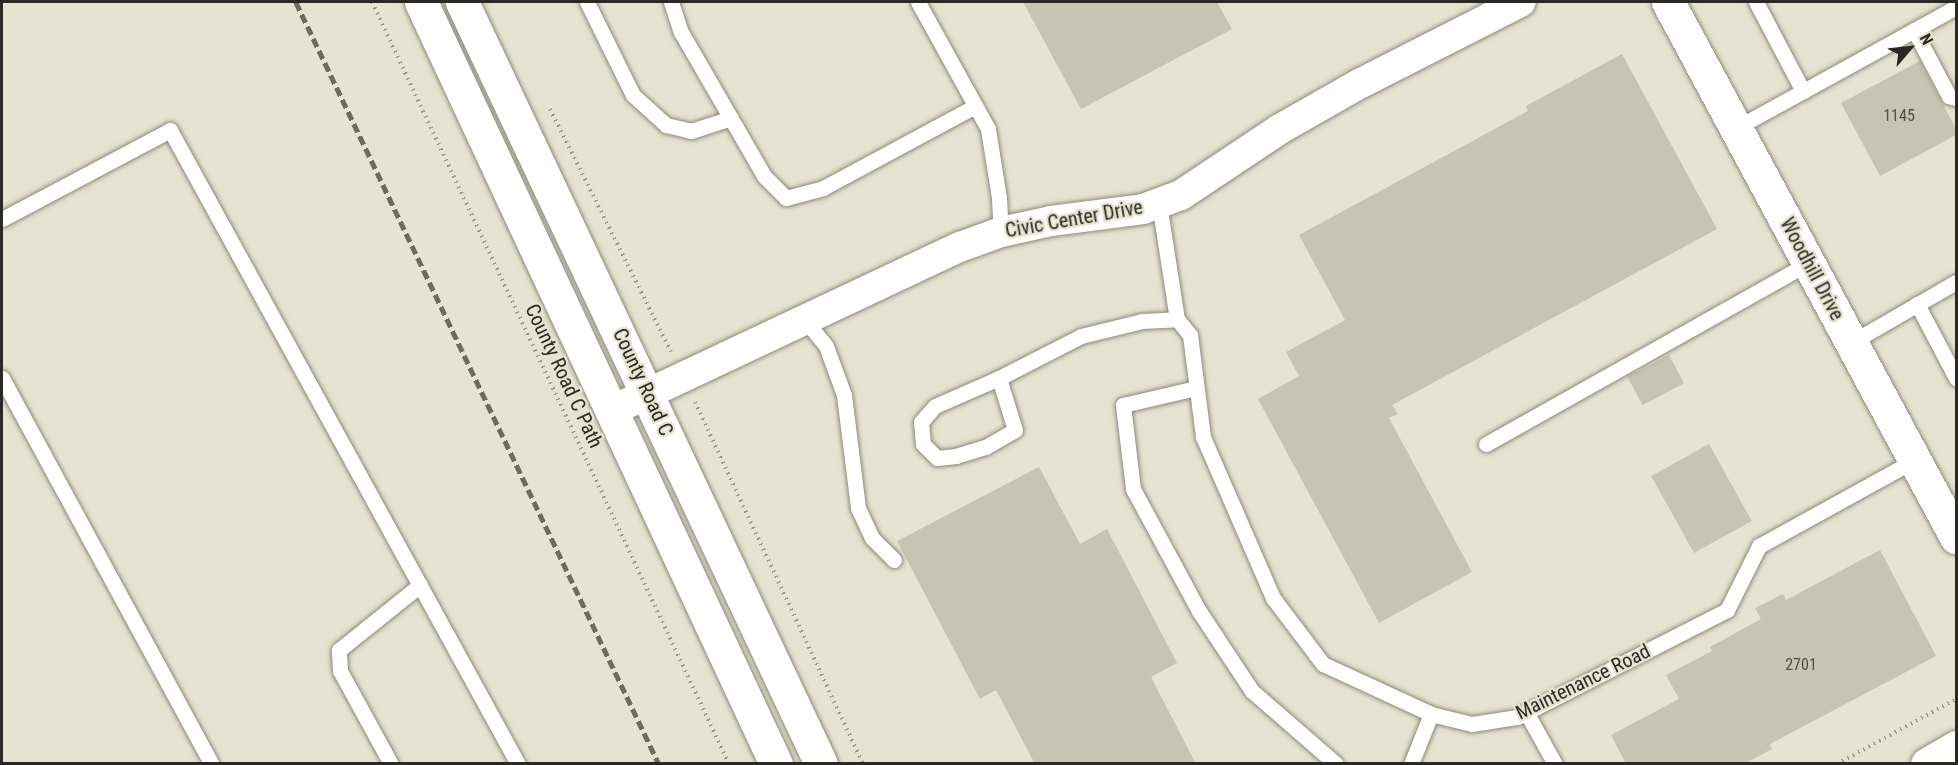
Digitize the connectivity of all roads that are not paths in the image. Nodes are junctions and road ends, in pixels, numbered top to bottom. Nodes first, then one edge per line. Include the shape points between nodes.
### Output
1 (421, 2) edge
2 (462, 2) edge
3 (587, 2) edge
4 (671, 2) edge
5 (918, 2) edge
6 (1521, 2) edge
7 (1668, 2) edge
8 (1756, 2) edge
9 (1956, 7) edge
10 (1914, 30) junction
11 (1803, 91) junction
12 (1956, 98) edge
13 (975, 106) junction
14 (731, 118) junction
15 (1736, 128) junction
16 (1159, 203) junction
17 (2, 219) edge
18 (1001, 232) junction
19 (1809, 263) junction
20 (1956, 282) edge
21 (1917, 304) junction
22 (1177, 319) junction
23 (805, 320) junction
24 (1852, 342) junction
25 (2, 378) edge
26 (999, 378) junction
27 (1956, 378) edge
28 (1196, 388) junction
29 (648, 394) junction
30 (613, 410) junction
31 (1486, 444) dead end
32 (1915, 460) junction
33 (1953, 521) edge
34 (894, 560) dead end
35 (420, 585) junction
36 (1526, 712) junction
37 (1431, 714) junction
38 (1956, 747) edge
39 (212, 764) edge
40 (391, 764) edge
41 (518, 764) edge
42 (776, 764) edge
43 (821, 764) edge
44 (1336, 764) edge
45 (1411, 764) edge
46 (1555, 764) edge
47 (1927, 764) edge

1 - 30 main road, County Road C
2 - 29 main road, County Road C
3 - 14 lane via 633,95 666,125 691,131
4 - 14 lane via 681,32
5 - 13 lane
6 - 16 street, Civic Center Drive via 1361,83 1280,129 1181,195
7 - 15 main road, Woodhill Drive
8 - 11 lane
9 - 10 lane
10 - 11 lane
10 - 12 lane via 1949,96
11 - 15 lane
13 - 14 lane via 823,188 786,198 764,176
13 - 18 lane via 988,129
15 - 19 main road, Woodhill Drive
16 - 18 street, Civic Center Drive via 1143,209
16 - 22 lane
17 - 35 lane via 170,130
18 - 23 street, Civic Center Drive via 960,247
19 - 24 main road, Woodhill Drive
19 - 31 lane
20 - 21 lane
21 - 24 lane
21 - 27 lane
22 - 26 lane via 1142,321 1081,336
22 - 28 lane, Maintenance Road via 1190,335
23 - 29 street, Civic Center Drive
23 - 34 lane via 826,346 844,395 858,508 872,538
24 - 32 main road, Woodhill Drive
25 - 39 lane
26 - 26 lane via 935,406 921,422 923,444 937,458 985,447 1015,430
28 - 37 lane, Maintenance Road via 1203,437 1273,598 1323,664
28 - 44 lane via 1123,405 1133,489 1199,611 1252,691
29 - 30 street, Civic Center Drive
29 - 43 main road, County Road C
30 - 42 main road, County Road C
32 - 33 main road, Woodhill Drive
32 - 36 lane, Maintenance Road via 1759,546 1727,610
35 - 40 lane via 339,650 340,671
35 - 41 lane
36 - 37 lane, Maintenance Road via 1472,724
36 - 46 lane
37 - 45 lane
38 - 47 main road

